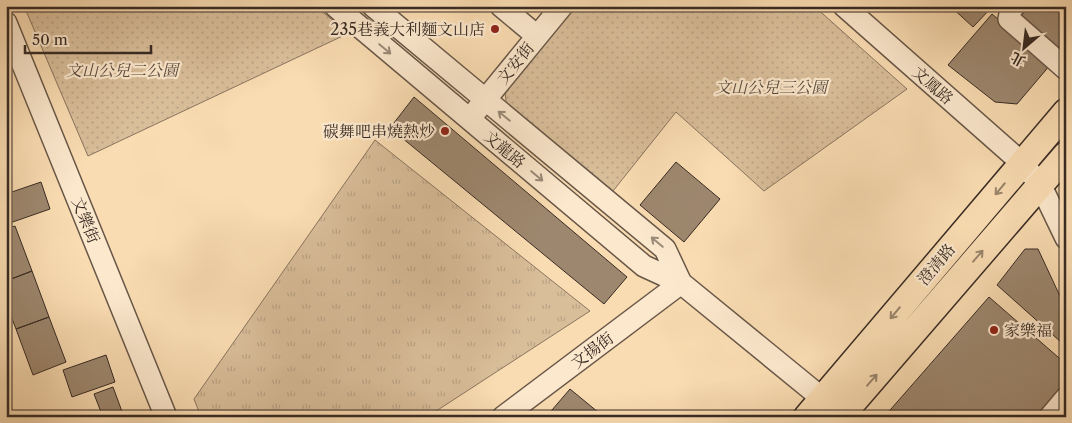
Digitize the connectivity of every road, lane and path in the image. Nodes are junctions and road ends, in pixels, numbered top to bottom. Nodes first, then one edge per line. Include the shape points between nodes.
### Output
1 (334, 6) edge
2 (373, 6) edge
3 (501, 6) edge
4 (562, 6) edge
5 (844, 6) edge
6 (1014, 6) edge
7 (6, 24) edge
8 (537, 36) junction
9 (1066, 69) edge
10 (485, 100) junction
11 (1066, 112) edge
12 (470, 120) junction
13 (1066, 155) edge
14 (1022, 163) junction
15 (1040, 184) junction
16 (1066, 238) edge
17 (682, 283) junction
18 (1066, 398) edge
19 (815, 407) edge
20 (842, 416) edge
21 (166, 417) edge
22 (503, 417) edge
23 (1050, 417) edge

1 -> 12 street, 文龍路
2 - 10 street, 文龍路
3 - 8 street
4 - 8 street, 文安街
5 - 14 street, 文鳳路
6 - 9 street via 1010,19
7 - 21 street, 文樂街
8 - 10 street, 文安街
10 - 12 street, 文安街
17 -> 10 street, 文龍路 via 665,249
11 - 14 main road, 澄清路
12 -> 17 street, 文龍路 via 644,266
13 - 15 main road, 澄清路
14 - 15 street, 文鳳路
14 -> 19 main road, 澄清路
15 - 16 street, 文鳳路
20 -> 15 main road, 澄清路
17 - 19 street, 文龍路
17 - 22 street, 文揚街
18 - 23 street
19 - 20 street, 文龍路

